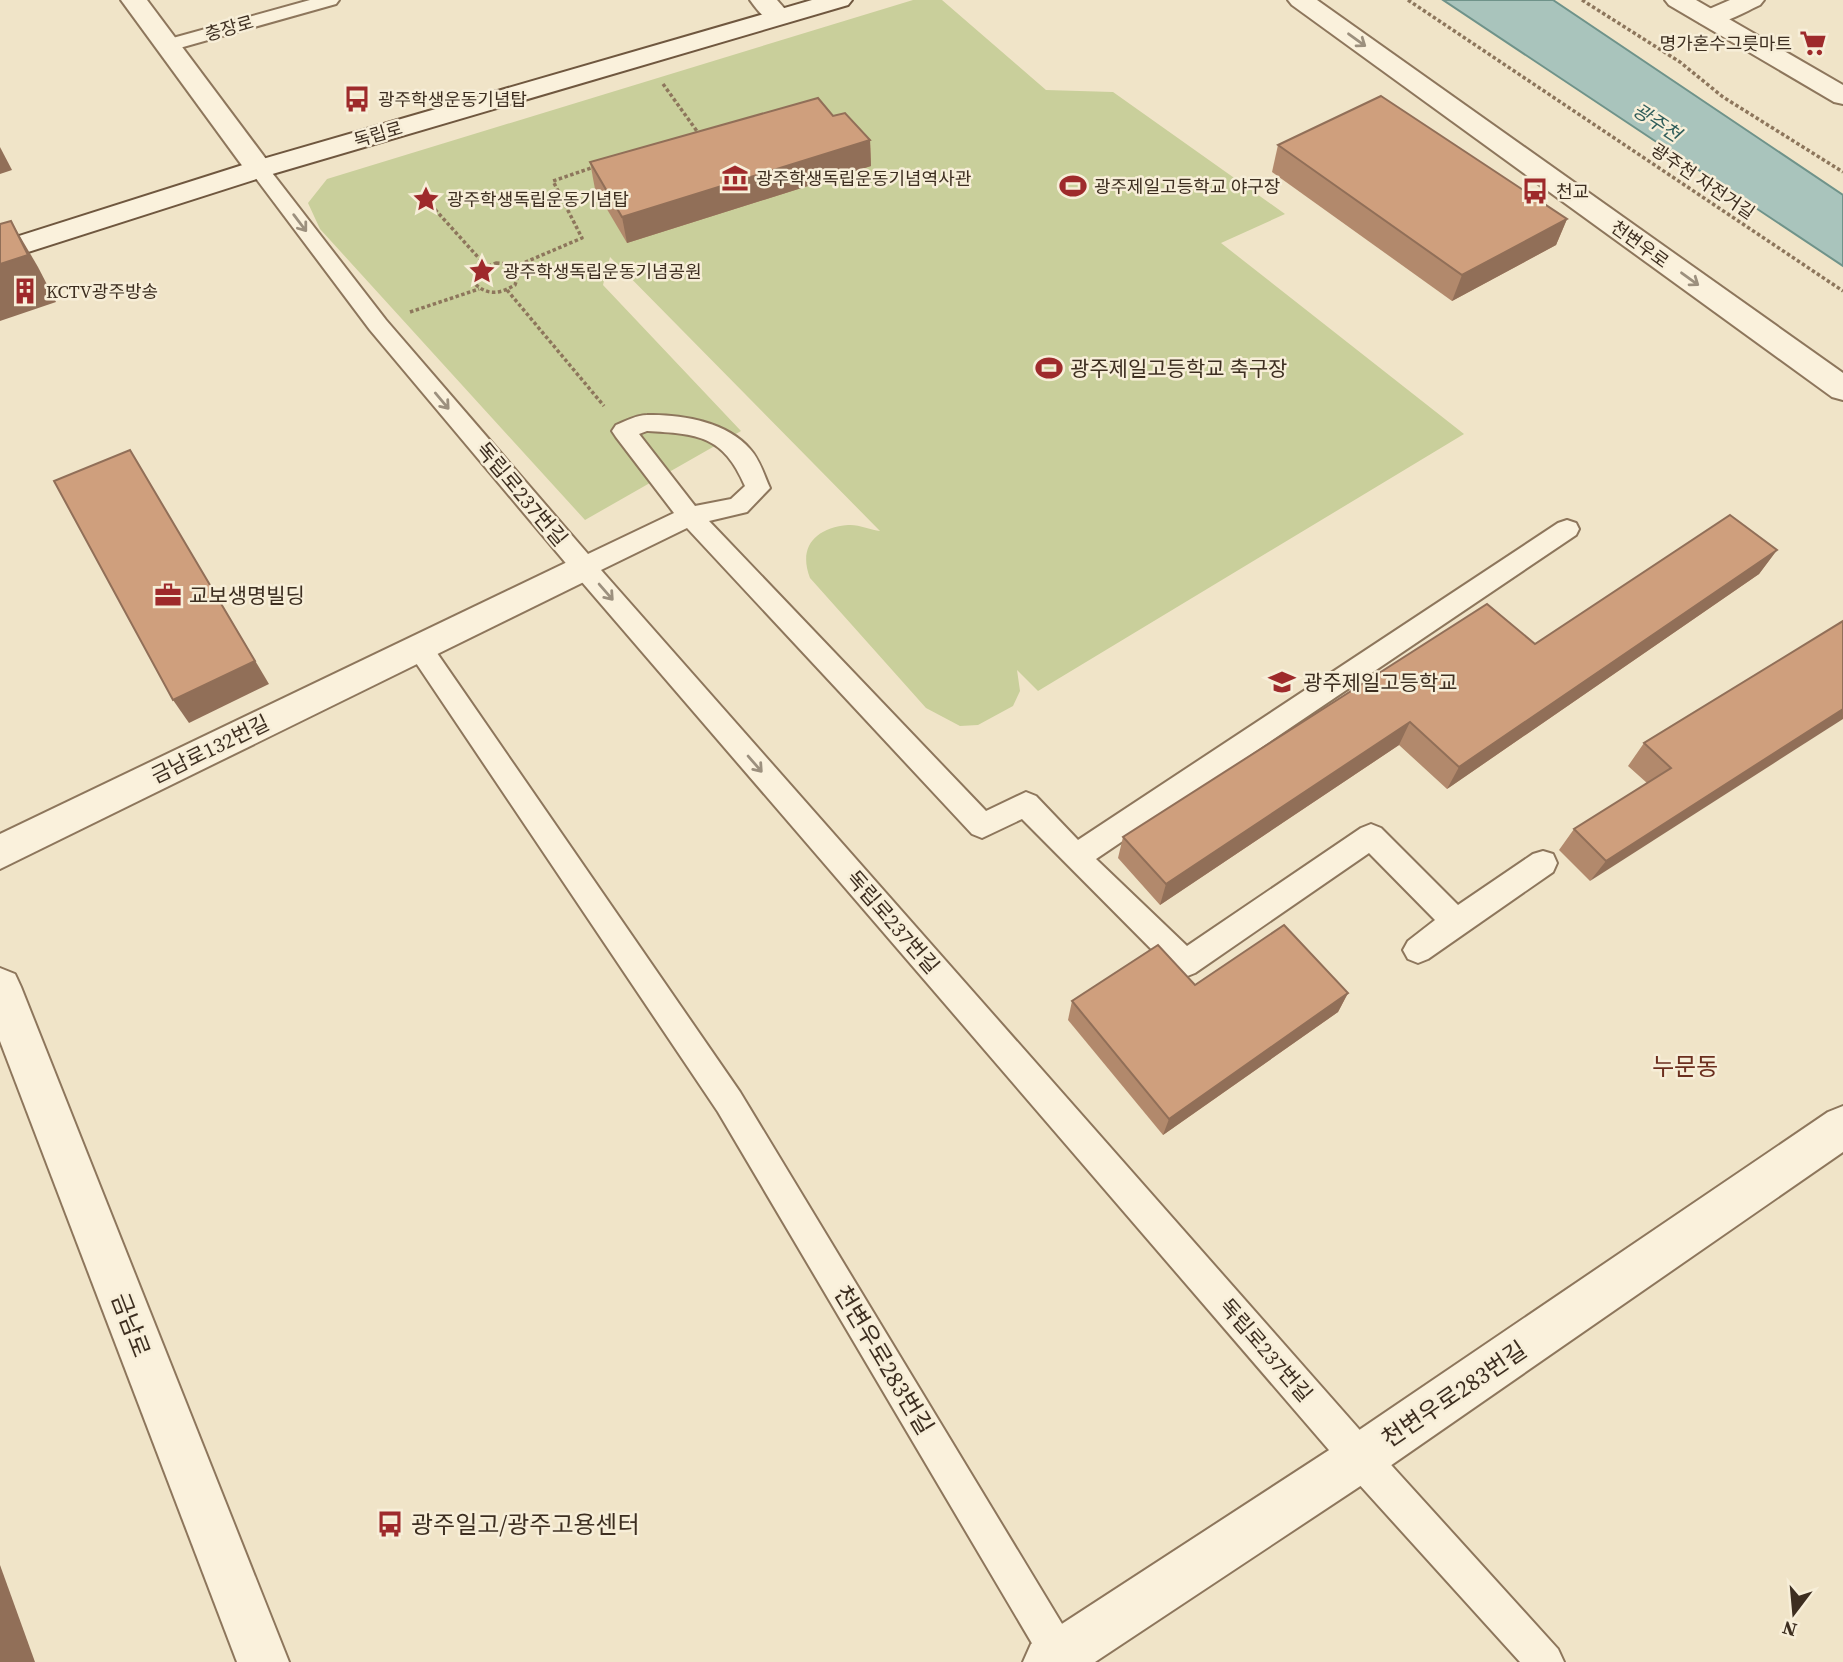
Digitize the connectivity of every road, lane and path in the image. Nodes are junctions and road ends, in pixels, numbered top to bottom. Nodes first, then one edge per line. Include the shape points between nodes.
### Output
1 (134, 0) edge
2 (330, 0) edge
3 (839, 0) edge
4 (1301, 0) edge
5 (1408, 0) edge
6 (1582, 0) edge
7 (1678, 0) edge
8 (1751, 0) edge
9 (771, 9) edge
10 (1709, 18) junction
11 (169, 46) junction
12 (640, 57) junction
13 (1843, 96) edge
14 (685, 138) edge
15 (606, 164) edge
16 (259, 169) junction
17 (1843, 172) edge
18 (431, 205) dead end
19 (0, 252) edge
20 (486, 266) junction
21 (514, 267) junction
22 (479, 289) junction
23 (507, 290) junction
24 (1843, 291) edge
25 (378, 325) junction
26 (1843, 389) edge
27 (624, 431) junction
28 (690, 516) junction
29 (1567, 529) dead end
30 (584, 567) junction
31 (419, 646) junction
32 (0, 852) edge
33 (1076, 857) junction
34 (1543, 863) dead end
35 (1457, 922) junction
36 (1418, 950) dead end
37 (0, 987) edge
38 (1843, 1127) edge
39 (1360, 1458) junction
40 (1054, 1659) edge
41 (263, 1662) edge
42 (1545, 1662) edge

1 - 11 street
2 - 11 lane, 충장로
3 - 9 street, 독립로
4 -> 26 street, 천변우로
5 - 24 path, 광주천 자전거길
6 - 17 path
7 - 10 street
8 - 10 street
9 - 12 street, 독립로
10 - 13 street
11 - 16 street
12 - 14 path via 699,134
12 - 16 street, 독립로
15 - 21 path via 553,181 582,237
16 - 19 street, 독립로
16 -> 25 lane, 독립로237번길
18 - 20 path
20 - 21 path
20 - 22 path via 474,277
21 - 23 path via 519,278
22 - 23 path
22 - 25 path
23 - 27 path
25 -> 30 lane, 독립로237번길
27 - 28 lane
27 - 28 lane via 645,423 688,426 724,440 743,457 758,488 738,506
28 - 30 lane
28 - 33 lane via 982,826 1026,804
29 - 33 lane
30 - 31 street, 금남로132번길
30 -> 39 lane, 독립로237번길
31 - 32 street, 금남로132번길
31 - 40 lane, 천변우로283번길 via 729,1102
33 - 35 lane via 1185,964 1371,835
34 - 35 lane
35 - 36 lane
37 - 41 street, 금남로
38 - 39 street, 천변우로283번길
39 - 40 street, 천변우로283번길
39 - 42 lane, 독립로237번길

